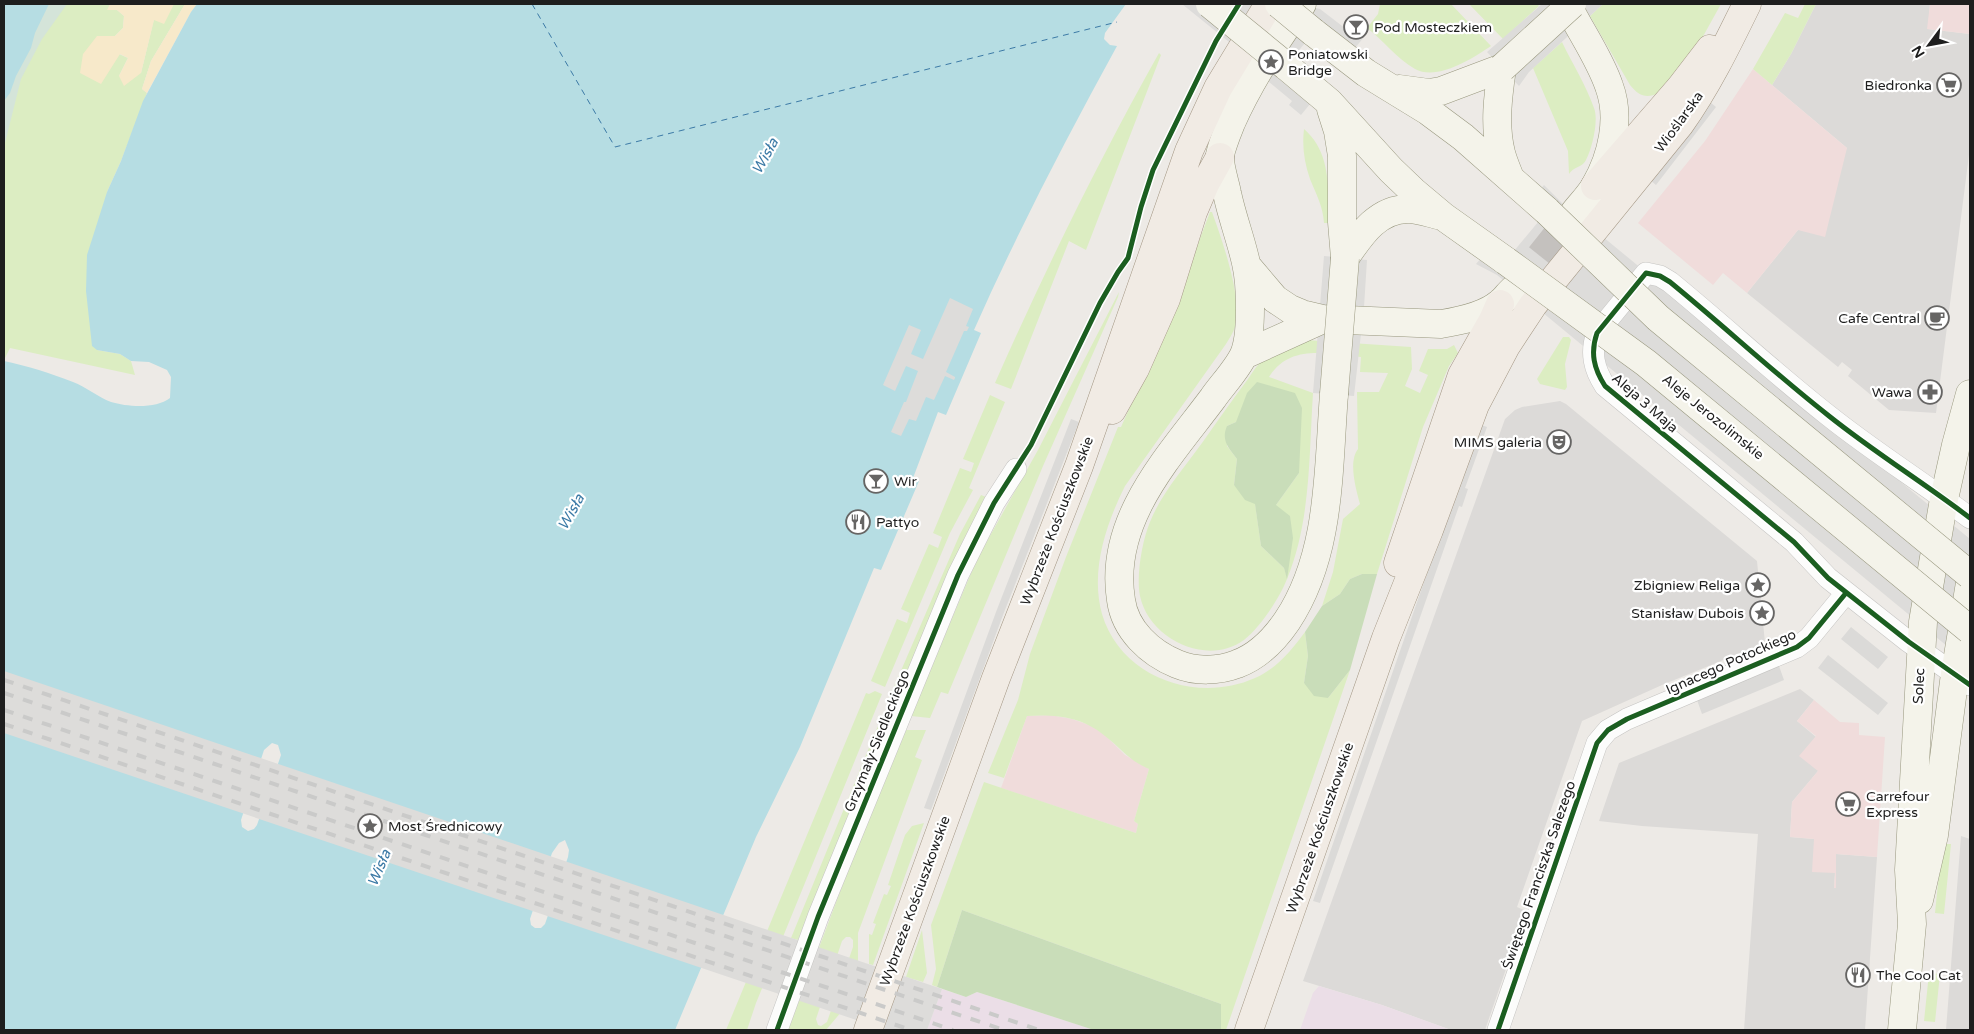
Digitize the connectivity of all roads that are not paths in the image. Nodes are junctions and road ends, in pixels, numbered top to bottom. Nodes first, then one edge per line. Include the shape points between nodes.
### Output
1 (1210, 4) edge
2 (1302, 4) edge
3 (1746, 4) edge
4 (1568, 6) edge
5 (1269, 9) edge
6 (1502, 68) junction
7 (1389, 88) junction
8 (1329, 102) junction
9 (1220, 157) junction
10 (1510, 178) junction
11 (1595, 186) junction
12 (1574, 213) tunnel mouth
13 (1444, 217) junction
14 (1595, 230) joint
15 (1345, 258) junction
16 (1246, 266) junction
17 (1322, 319) junction
18 (1244, 355) junction
19 (1970, 394) edge
20 (1079, 466) junction
21 (1016, 469) dead end
22 (1944, 498) junction
23 (1970, 518) edge
24 (1970, 575) edge
25 (1970, 583) edge
26 (1846, 593) junction
27 (1970, 630) edge
28 (1386, 638) junction
29 (1921, 651) junction
30 (1963, 680) edge
31 (1608, 730) joint
32 (1912, 924) junction
33 (777, 1030) edge
34 (868, 1030) edge
35 (1249, 1030) edge
36 (1498, 1030) edge
37 (1902, 1030) edge

1 - 8 main road, Aleje Jerozolimskie, bridge
2 - 9 main road via 1245,94
3 - 11 main road via 1680,88
3 - 14 main road, Wioślarska via 1696,102
4 - 6 main road, bridge
4 - 11 main road via 1608,84 1614,109 1615,129 1610,152
5 - 7 main road, bridge via 1313,32 1345,59
5 - 20 main road, Wybrzeże Kościuszkowskie via 1218,88 1189,151
6 - 7 main road via 1429,94
6 - 10 main road via 1498,134
7 - 10 main road via 1428,110
8 - 13 main road, Aleje Jerozolimskie via 1391,170
8 - 15 main road via 1342,156
9 - 16 main road
9 - 20 main road via 1205,184 1166,300 1135,369
10 - 24 main road, bridge via 1658,318
11 - 12 main road
13 - 15 main road via 1411,209 1381,216 1367,227
13 - 27 main road, Aleje Jerozolimskie, bridge via 1646,363
14 - 28 main road, Wybrzeże Kościuszkowskie via 1519,325 1475,404
15 - 18 main road, bridge via 1324,511 1311,574 1277,636 1264,649 1234,665 1196,669 1180,665 1148,647 1136,635 1121,601 1120,554 1131,519 1148,488
16 - 17 main road via 1275,299 1290,309
16 - 18 main road via 1249,326
17 - 18 main road
17 - 28 main road via 1441,324 1472,316 1507,296 1462,375 1439,439 1398,563
19 - 22 main road, Solec
20 - 34 main road, Wybrzeże Kościuszkowskie via 996,678
21 - 33 street, Grzymały-Siedleckiego via 994,503 958,575 818,917
22 - 23 street
22 - 26 street, Aleja 3 Maja via 1830,417 1670,282 1646,273 1597,333 1593,344 1596,373 1605,386 1794,542
22 - 29 main road, Solec
25 - 30 main road, Solec
26 - 29 street, Aleja 3 Maja
26 - 31 street, Ignacego Potockiego via 1810,638 1797,647 1626,719
28 - 35 main road, Wybrzeże Kościuszkowskie
29 - 30 street, Aleja 3 Maja
29 - 32 main road, Solec via 1909,870
30 - 32 main road, Solec via 1926,875
31 - 36 street, Świętego Franciszka Salezego via 1597,743
32 - 37 main road, Solec

